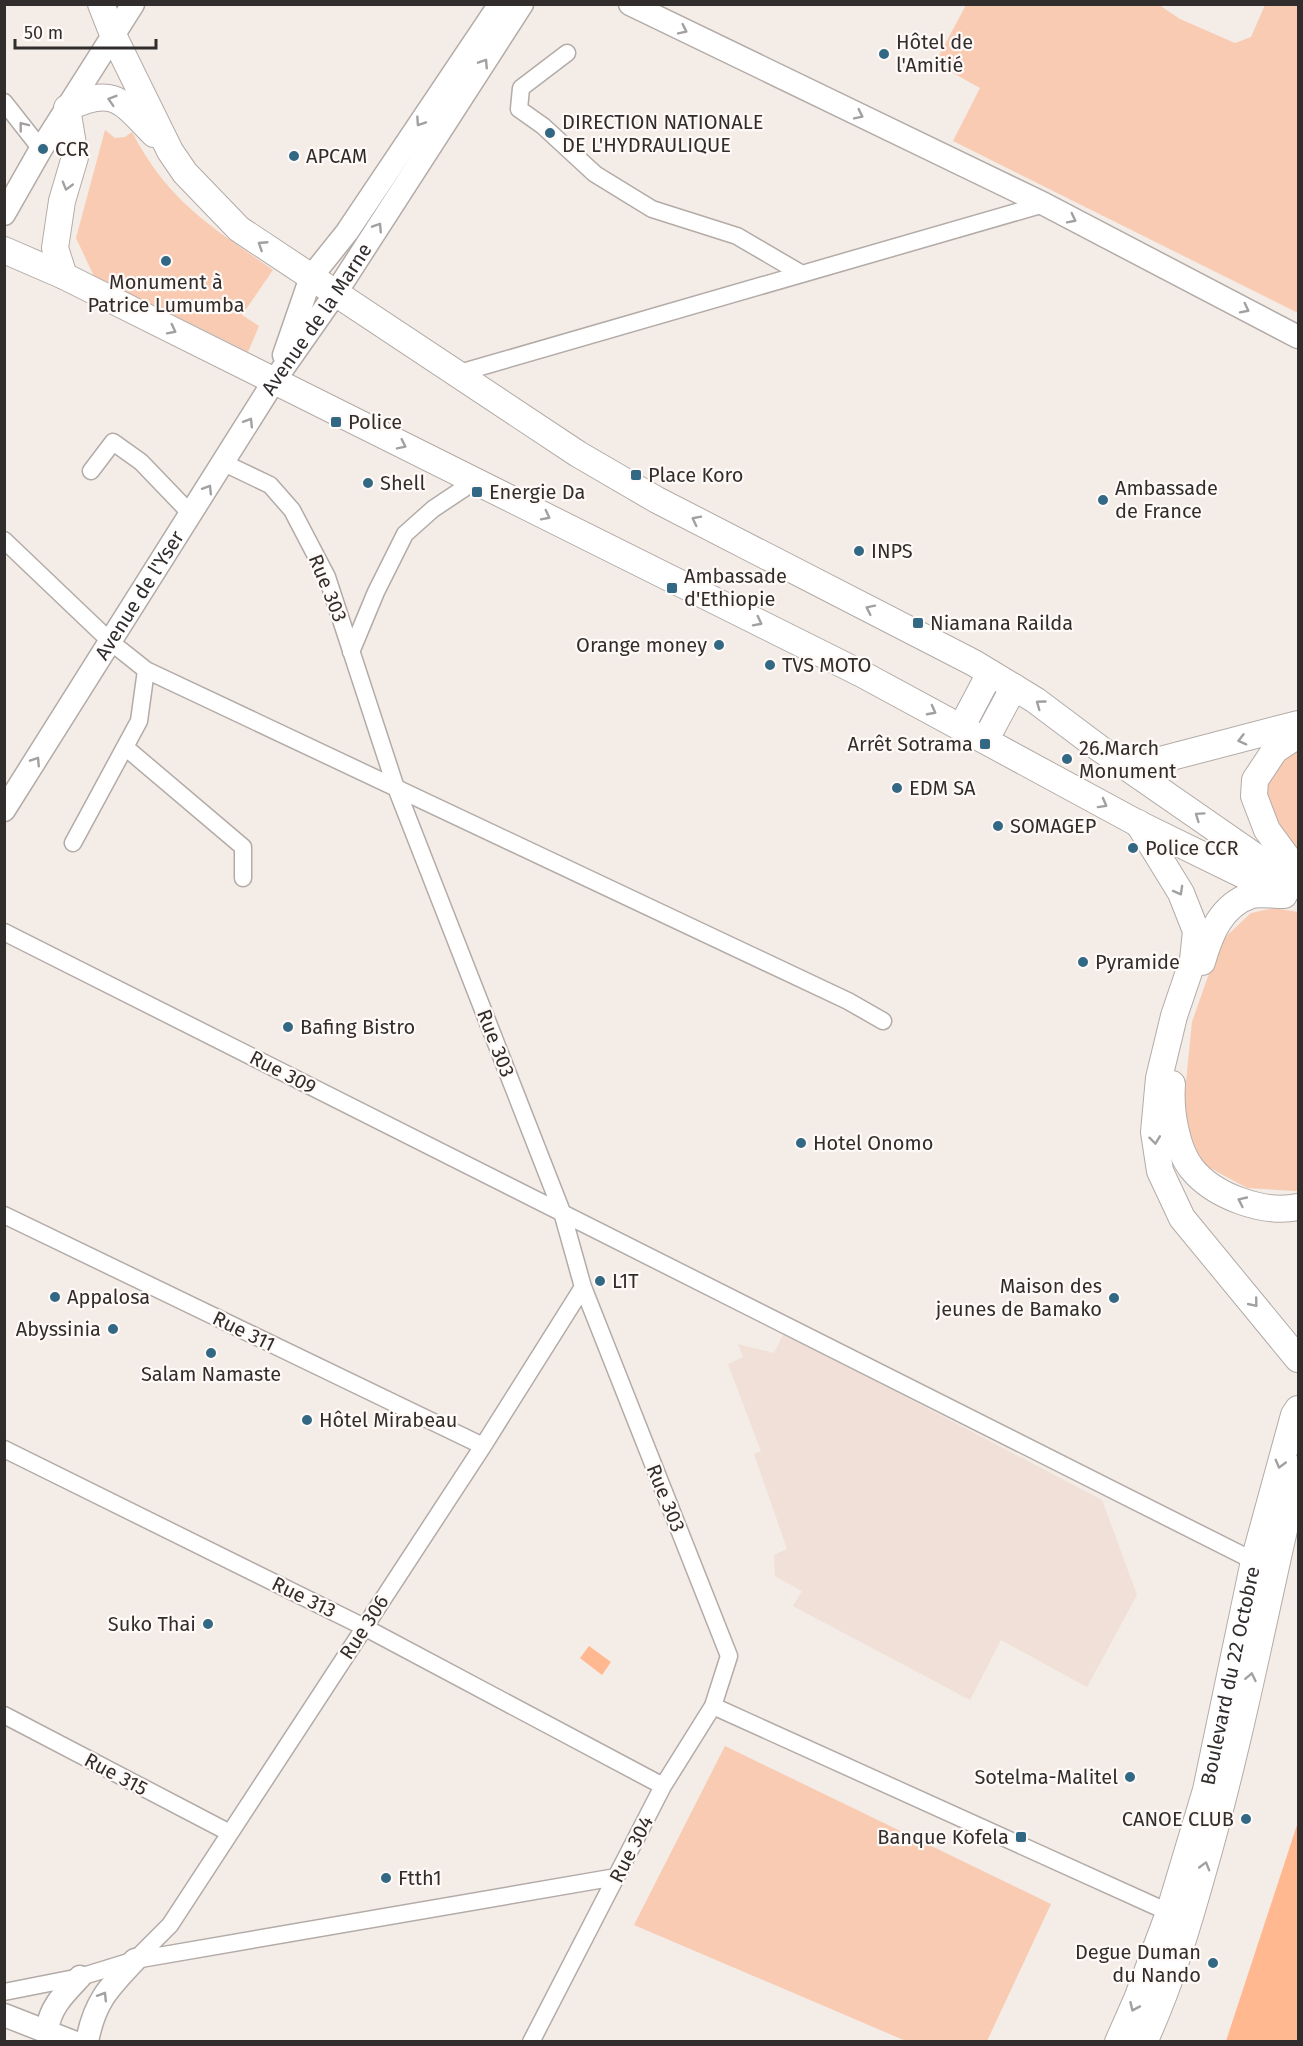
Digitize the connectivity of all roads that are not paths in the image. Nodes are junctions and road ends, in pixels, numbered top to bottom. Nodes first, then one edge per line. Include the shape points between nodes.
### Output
1 (101, 4) edge
2 (133, 4) edge
3 (500, 4) edge
4 (522, 4) edge
5 (630, 4) edge
6 (114, 37) junction
7 (567, 54) dead end
8 (4, 102) edge
9 (67, 108) junction
10 (41, 149) junction
11 (170, 151) junction
12 (1044, 204) junction
13 (4, 214) edge
14 (4, 250) edge
15 (802, 274) junction
16 (64, 276) junction
17 (311, 277) junction
18 (335, 294) junction
19 (1299, 337) edge
20 (456, 374) junction
21 (274, 381) junction
22 (224, 463) junction
23 (91, 471) dead end
24 (475, 481) junction
25 (192, 515) junction
26 (4, 540) edge
27 (112, 643) junction
28 (351, 652) junction
29 (146, 670) junction
30 (990, 673) junction
31 (1014, 687) junction
32 (1299, 724) edge
33 (962, 726) junction
34 (1299, 735) edge
35 (986, 739) junction
36 (125, 747) junction
37 (1127, 766) junction
38 (395, 785) junction
39 (4, 810) edge
40 (1137, 823) junction
41 (73, 843) dead end
42 (1299, 872) edge
43 (243, 878) dead end
44 (1294, 893) edge
45 (4, 932) edge
46 (883, 1021) dead end
47 (1299, 1207) edge
48 (562, 1212) junction
49 (4, 1215) edge
50 (583, 1287) junction
51 (1299, 1359) edge
52 (1299, 1409) edge
53 (483, 1446) junction
54 (4, 1449) edge
55 (1299, 1469) edge
56 (1254, 1561) junction
57 (364, 1627) junction
58 (729, 1656) joint
59 (713, 1706) junction
60 (4, 1715) edge
61 (663, 1786) junction
62 (228, 1832) junction
63 (616, 1877) junction
64 (1179, 1918) junction
65 (135, 1960) junction
66 (80, 1977) junction
67 (4, 1992) edge
68 (4, 2015) edge
69 (48, 2030) junction
70 (73, 2042) edge
71 (87, 2042) edge
72 (531, 2042) edge
73 (1118, 2042) edge
74 (1144, 2042) edge

1 - 6 main road
2 - 6 street
3 -> 17 street, Avenue de la Marne via 347,232
18 -> 4 street, Avenue de la Marne
5 -> 12 street
6 - 9 street
6 - 11 main road
7 - 15 street via 521,88 519,109 595,174 652,209 737,236
10 -> 8 street
9 - 10 street
11 -> 9 main road via 123,103 107,96 86,99
9 -> 16 main road via 75,157 62,201 55,248
10 - 13 street
17 -> 11 main road via 239,230 185,173
12 - 15 street
12 -> 19 street
14 - 16 main road
15 - 20 street
16 -> 21 main road
17 - 18 main road
17 - 21 street, Avenue de la Marne
18 - 20 main road
18 - 21 street, Avenue de la Marne
30 -> 20 main road via 657,500
22 -> 21 street, Avenue de l'Yser
21 -> 24 main road
25 -> 22 street, Avenue de l'Yser
22 - 28 street, Rue 303 via 270,484 292,510 327,577
23 - 25 street via 113,442 141,462
24 - 28 street via 405,534
24 -> 33 main road
25 - 27 street, Avenue de l'Yser
26 - 27 street
27 - 29 street
39 -> 27 street, Avenue de l'Yser
28 - 38 street, Rue 303
29 - 36 street via 140,721
29 - 38 street
30 - 31 main road
30 - 33 main road
31 - 35 main road
37 -> 31 main road
32 -> 37 main road
33 - 35 main road
34 - 42 main road via 1275,750 1255,780 1254,796 1267,830
35 -> 40 main road
36 - 41 street
36 - 43 street via 243,847
44 -> 37 main road
38 - 46 street via 848,1000
38 - 48 street, Rue 303
40 - 44 main road
40 -> 51 main road via 1181,893 1196,931 1193,960 1159,1078 1154,1132 1160,1171 1182,1218
47 -> 44 main road via 1254,1207 1218,1190 1192,1169 1174,1128 1171,1087 1183,1020 1209,937 1230,908 1253,895
45 - 48 street, Rue 309
48 - 50 street, Rue 303
48 - 56 street, Rue 309
49 - 53 street, Rue 311
50 - 53 street, Rue 306
50 - 58 street, Rue 303
52 -> 56 main road, Boulevard du 22 Octobre via 1294,1415
53 - 57 street, Rue 306
54 - 57 street, Rue 313
64 -> 55 main road via 1226,1794
56 - 64 main road, Boulevard du 22 Octobre
57 - 61 street, Rue 313
57 - 62 street, Rue 306
58 - 59 street, Rue 304
59 - 61 street, Rue 304
59 - 64 street
60 - 62 street, Rue 315
61 - 63 street, Rue 304
62 - 65 street, Rue 306 via 170,1925
63 - 65 street
63 - 72 street, Rue 304
64 -> 73 main road, Boulevard du 22 Octobre
64 - 74 main road via 1161,2005
65 - 66 street
71 -> 65 street via 92,2016 106,1990
66 - 67 street
66 - 69 street via 49,2016
68 - 69 street
69 - 70 street

